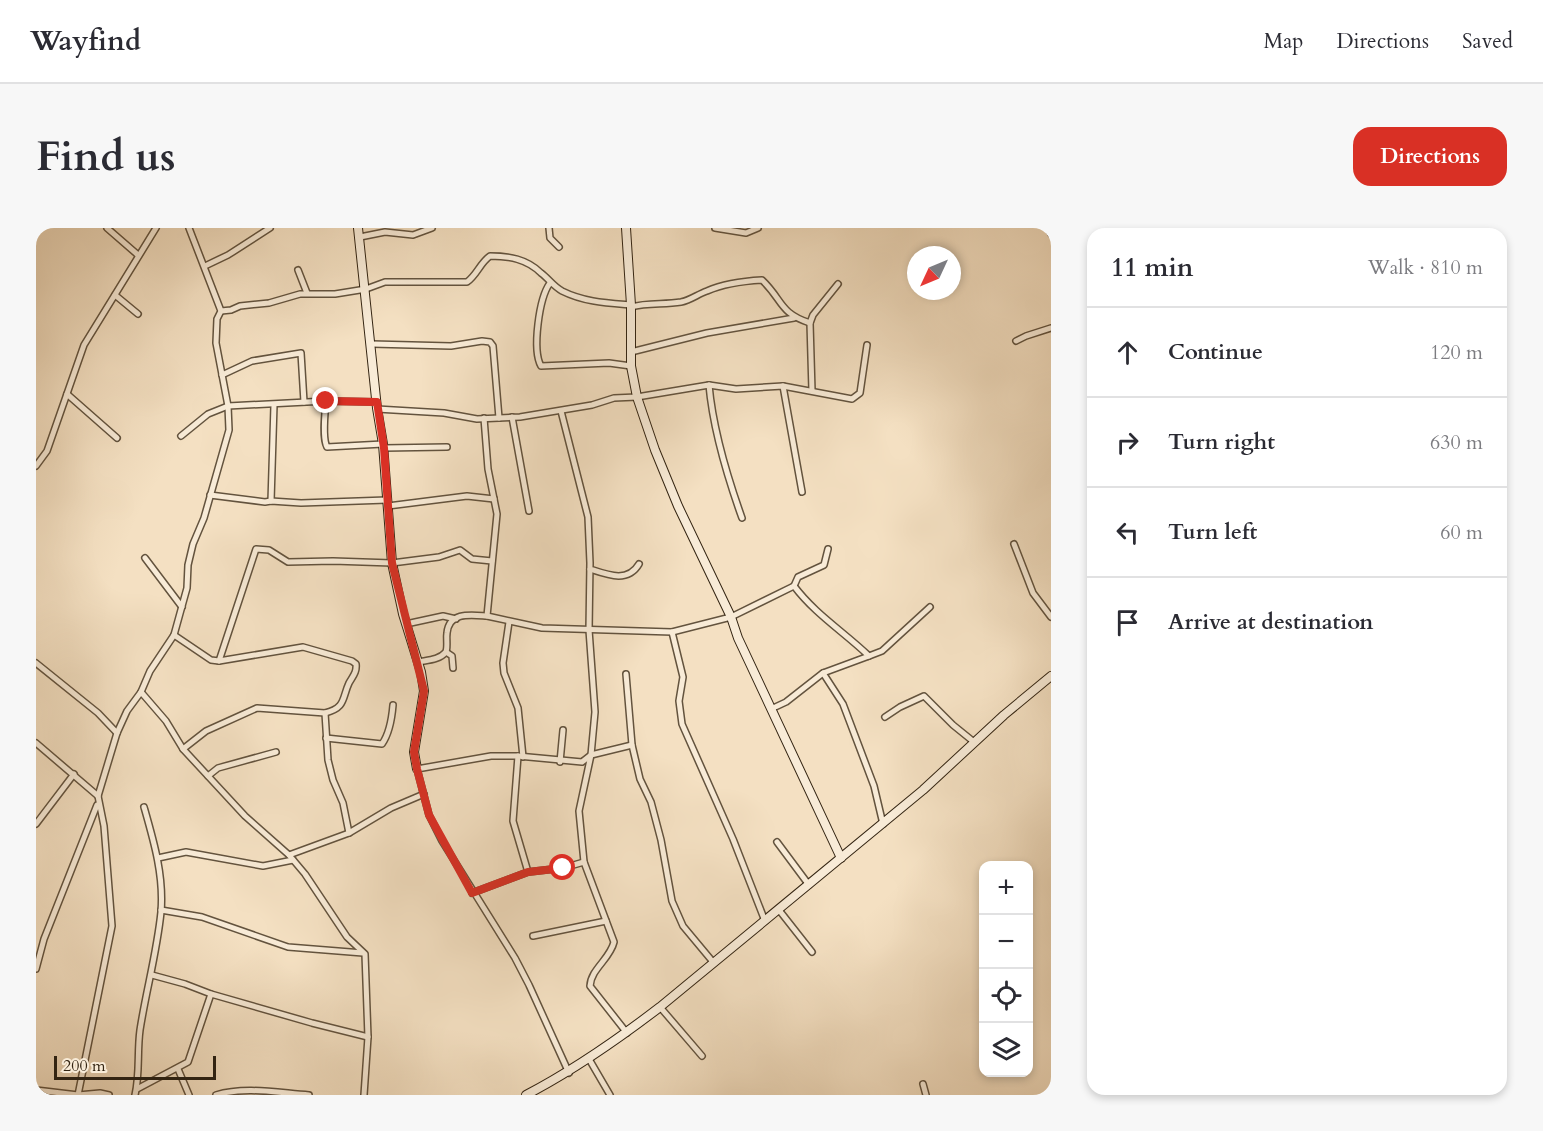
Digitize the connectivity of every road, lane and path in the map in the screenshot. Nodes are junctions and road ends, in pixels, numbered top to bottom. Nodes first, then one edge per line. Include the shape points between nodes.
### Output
1 (107, 228) edge
2 (156, 228) edge
3 (189, 228) edge
4 (270, 228) edge
5 (358, 228) edge
6 (413, 228) edge
7 (432, 228) edge
8 (549, 228) edge
9 (626, 228) edge
10 (715, 228) edge
11 (758, 228) edge
12 (1048, 228) edge
13 (725, 229) edge
14 (1051, 234) edge
15 (413, 235) junction
16 (360, 237) junction
17 (559, 247) dead end
18 (138, 255) junction
19 (205, 266) junction
20 (298, 270) dead end
21 (550, 282) junction
22 (838, 284) dead end
23 (366, 289) junction
24 (307, 293) junction
25 (115, 295) junction
26 (631, 306) junction
27 (221, 311) junction
28 (138, 314) dead end
29 (794, 318) junction
30 (810, 323) junction
31 (1051, 328) edge
32 (1016, 341) dead end
33 (372, 344) junction
34 (867, 345) dead end
35 (632, 352) junction
36 (631, 366) junction
37 (222, 375) junction
38 (709, 385) junction
39 (783, 386) junction
40 (812, 391) junction
41 (67, 394) junction
42 (637, 397) junction
43 (326, 401) junction
44 (304, 402) junction
45 (274, 405) junction
46 (228, 406) junction
47 (377, 406) junction
48 (561, 411) junction
49 (512, 417) junction
50 (484, 418) junction
51 (499, 418) junction
52 (181, 436) dead end
53 (117, 438) dead end
54 (383, 446) junction
55 (447, 447) dead end
56 (36, 466) edge
57 (802, 492) dead end
58 (210, 495) junction
59 (494, 498) junction
60 (271, 501) junction
61 (387, 503) junction
62 (529, 511) dead end
63 (742, 518) dead end
64 (1014, 544) dead end
65 (828, 549) dead end
66 (145, 558) dead end
67 (492, 561) junction
68 (392, 563) junction
69 (639, 564) dead end
70 (590, 570) junction
71 (794, 586) junction
72 (182, 607) junction
73 (930, 607) dead end
74 (443, 616) junction
75 (487, 616) junction
76 (731, 616) junction
77 (1051, 617) edge
78 (456, 619) junction
79 (509, 622) junction
80 (406, 624) junction
81 (448, 627) junction
82 (589, 630) junction
83 (672, 632) junction
84 (174, 635) junction
85 (446, 652) junction
86 (869, 656) junction
87 (219, 661) junction
88 (418, 662) junction
89 (36, 663) edge
90 (453, 668) dead end
91 (823, 673) junction
92 (626, 674) dead end
93 (1051, 676) edge
94 (141, 692) junction
95 (393, 705) dead end
96 (771, 709) junction
97 (325, 713) junction
98 (885, 717) dead end
99 (564, 730) dead end
100 (117, 733) junction
101 (326, 738) junction
102 (974, 742) junction
103 (36, 743) edge
104 (632, 745) junction
105 (183, 749) junction
106 (276, 752) dead end
107 (591, 755) junction
108 (521, 757) junction
109 (560, 762) junction
110 (417, 769) junction
111 (74, 774) junction
112 (208, 776) junction
113 (424, 794) junction
114 (98, 796) junction
115 (98, 804) junction
116 (144, 807) dead end
117 (36, 824) edge
118 (883, 824) junction
119 (349, 832) junction
120 (777, 842) dead end
121 (158, 858) junction
122 (291, 858) junction
123 (841, 858) junction
124 (584, 862) junction
125 (528, 872) junction
126 (809, 885) junction
127 (472, 893) junction
128 (161, 910) junction
129 (779, 910) junction
130 (606, 921) junction
131 (765, 921) junction
132 (532, 936) dead end
133 (812, 952) dead end
134 (365, 954) junction
135 (713, 962) junction
136 (36, 969) edge
137 (152, 975) junction
138 (211, 994) junction
139 (660, 1007) junction
140 (627, 1033) junction
141 (368, 1037) junction
142 (702, 1056) dead end
143 (589, 1059) junction
144 (178, 1069) junction
145 (569, 1073) junction
146 (922, 1084) dead end
147 (40, 1092) edge
148 (136, 1092) edge
149 (78, 1095) edge
150 (109, 1095) edge
151 (189, 1095) edge
152 (216, 1095) edge
153 (309, 1095) edge
154 (364, 1095) edge
155 (526, 1095) edge
156 (610, 1095) edge
157 (926, 1095) edge

1 - 18 street
2 - 18 street
3 - 19 street
4 - 19 street
5 - 16 street
6 - 15 street
7 - 15 street
8 - 17 street via 550,238
9 - 26 street
10 - 13 street
11 - 13 street via 746,233
12 - 14 street
15 - 16 street via 385,232
16 - 23 street
18 - 25 street
19 - 27 street
20 - 24 street
21 - 23 street via 518,258 490,256 467,282 385,282
21 - 26 street via 576,297
21 - 36 street via 540,302 541,366
22 - 30 street
23 - 24 street
23 - 33 street
24 - 27 street
25 - 28 street
25 - 41 street via 84,345
26 - 29 street via 680,302 716,288 762,280
26 - 35 street
27 - 37 street via 216,343
29 - 30 street
29 - 35 street via 707,333
30 - 40 street
31 - 32 street
33 - 47 street
33 - 51 street via 451,346 490,342
34 - 40 street via 857,397
35 - 36 street
36 - 42 street
37 - 44 street via 252,361 302,353
37 - 46 street
38 - 39 street via 736,389
38 - 42 street
38 - 63 street via 722,453
39 - 40 street
39 - 57 street
41 - 53 street
41 - 56 street via 47,451
42 - 48 street via 614,398
42 - 76 street via 678,506
43 - 44 street
43 - 47 street
43 - 54 street via 327,447
44 - 45 street
45 - 46 street
45 - 60 street
46 - 52 street via 208,414
46 - 58 street via 229,430
47 - 50 street
47 - 54 street
48 - 49 street
48 - 70 street via 588,517
49 - 51 street
49 - 62 street
50 - 51 street
50 - 59 street
54 - 55 street
54 - 61 street
58 - 60 street
58 - 72 street via 193,544
59 - 61 street via 467,496
59 - 67 street via 497,514
60 - 61 street
61 - 68 street
64 - 77 street via 1033,593
65 - 71 street via 824,565 798,577
66 - 72 street
67 - 68 street via 472,559 460,550
67 - 75 street
68 - 80 street
68 - 87 street via 288,562 269,550 256,549
69 - 70 street via 628,576
70 - 82 street
71 - 76 street
71 - 86 street via 814,610
72 - 84 street
73 - 86 street via 882,651
74 - 78 street
74 - 80 street
74 - 81 street
75 - 78 street via 463,614
75 - 79 street
76 - 83 street
76 - 96 street
78 - 81 street
79 - 82 street
79 - 108 street via 503,663 518,708
80 - 88 street
81 - 85 street
82 - 83 street
82 - 107 street via 595,712
83 - 131 street via 683,677 679,701 682,724
84 - 87 street via 211,660
84 - 94 street
85 - 88 street
85 - 90 street via 452,656
86 - 91 street
87 - 97 street via 303,647 352,661 357,669 345,700
88 - 110 street via 424,691 414,752
89 - 100 street
91 - 96 street
91 - 118 street via 843,704 874,786
92 - 104 street
93 - 102 street
94 - 100 street
94 - 105 street
95 - 101 street via 382,744
96 - 123 street
97 - 101 street
97 - 105 street via 256,708 206,731
98 - 102 street via 924,696
99 - 109 street
100 - 114 street
101 - 119 street via 328,760
102 - 118 street
103 - 111 street
104 - 107 street
104 - 135 street via 661,840 672,901 683,926
105 - 112 street
106 - 112 street via 218,768
107 - 109 street via 582,762
107 - 124 street via 579,811
108 - 109 street
108 - 110 street via 491,756
108 - 125 street via 513,820
110 - 113 street
111 - 114 street
111 - 117 street
112 - 122 street
113 - 119 street
113 - 127 street via 429,815
114 - 115 street
115 - 136 street via 44,939
115 - 149 street via 104,826 112,926
116 - 121 street
118 - 123 street
119 - 122 street
120 - 126 street
121 - 122 street via 186,852 263,866
121 - 128 street
122 - 134 street via 347,938
123 - 126 street
124 - 125 street
124 - 130 street
125 - 127 street
126 - 129 street
127 - 145 street via 514,957
128 - 134 street via 202,916 288,947
128 - 137 street
129 - 131 street
129 - 133 street
130 - 132 street
130 - 140 street via 614,946 591,977 590,986
131 - 135 street
134 - 141 street
135 - 139 street
137 - 138 street
137 - 148 street via 139,1035
138 - 141 street
138 - 144 street via 194,1049 188,1062
139 - 140 street
139 - 142 street
140 - 143 street
141 - 154 street
143 - 145 street
143 - 156 street
144 - 148 street
144 - 151 street
145 - 155 street
146 - 157 street
147 - 149 street
149 - 150 street
152 - 153 street via 249,1090

